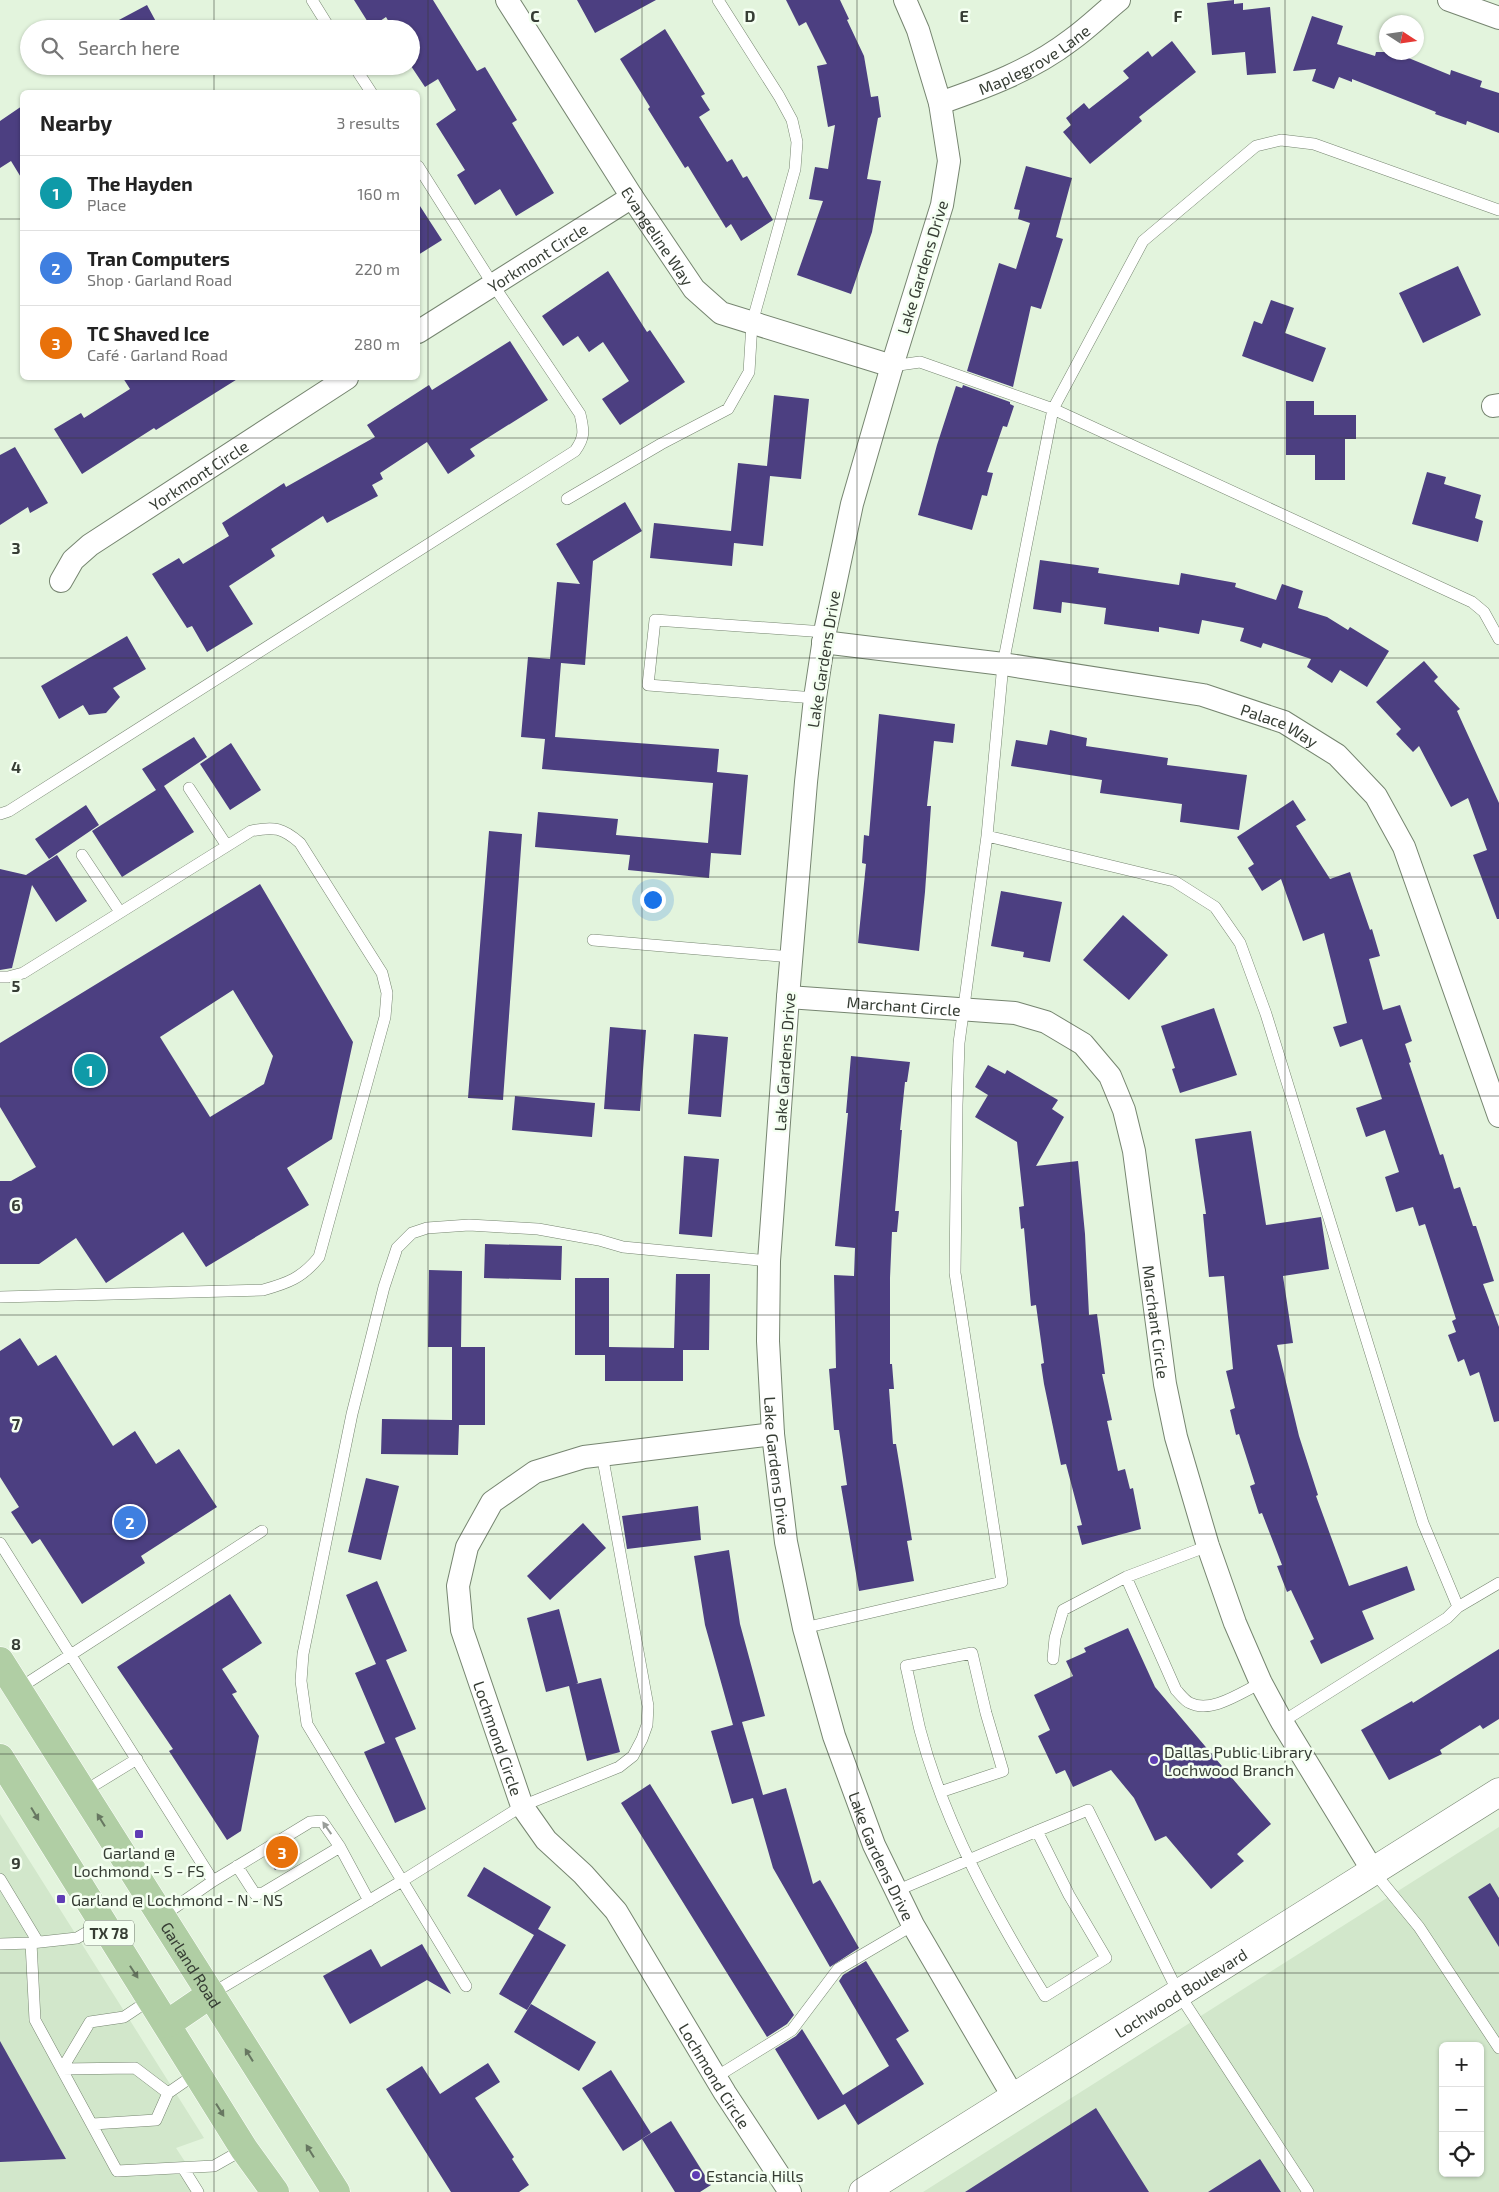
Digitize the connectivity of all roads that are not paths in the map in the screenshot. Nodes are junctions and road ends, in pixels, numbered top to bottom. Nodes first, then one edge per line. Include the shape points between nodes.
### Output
1 (312, 0) edge
2 (506, 0) edge
3 (718, 0) edge
4 (905, 0) edge
5 (1118, 0) edge
6 (1449, 0) edge
7 (1472, 4) edge
8 (1499, 18) edge
9 (324, 20) edge
10 (360, 75) edge
11 (369, 90) edge
12 (940, 103) junction
13 (420, 169) edge
14 (632, 197) junction
15 (1499, 210) edge
16 (492, 283) junction
17 (752, 323) junction
18 (420, 331) edge
19 (892, 366) junction
20 (344, 380) edge
21 (1053, 409) junction
22 (567, 499) dead end
23 (61, 581) dead end
24 (824, 637) junction
25 (1499, 639) edge
26 (1003, 664) junction
27 (815, 698) junction
28 (189, 788) dead end
29 (0, 814) edge
30 (988, 836) junction
31 (227, 846) junction
32 (82, 855) dead end
33 (120, 912) junction
34 (593, 940) dead end
35 (792, 957) junction
36 (0, 977) edge
37 (788, 997) junction
38 (964, 1008) junction
39 (1499, 1116) edge
40 (769, 1261) junction
41 (0, 1297) edge
42 (773, 1434) junction
43 (602, 1454) junction
44 (262, 1532) dead end
45 (0, 1543) edge
46 (1208, 1546) junction
47 (1126, 1577) junction
48 (1499, 1583) edge
49 (1458, 1607) junction
50 (804, 1628) junction
51 (70, 1656) junction
52 (1054, 1659) dead end
53 (0, 1661) edge
54 (1261, 1683) junction
55 (18, 1689) junction
56 (1282, 1722) junction
57 (0, 1758) edge
58 (137, 1759) junction
59 (83, 1792) junction
60 (940, 1792) junction
61 (1499, 1792) edge
62 (522, 1806) junction
63 (1037, 1831) junction
64 (340, 1847) junction
65 (969, 1861) junction
66 (238, 1866) junction
67 (1373, 1871) junction
68 (0, 1879) edge
69 (213, 1881) junction
70 (402, 1881) junction
71 (896, 1891) junction
72 (369, 1901) junction
73 (162, 1916) junction
74 (103, 1923) junction
75 (913, 1925) junction
76 (34, 1942) junction
77 (0, 1944) edge
78 (466, 1986) dead end
79 (211, 1994) junction
80 (1179, 1994) junction
81 (152, 1998) junction
82 (167, 2024) junction
83 (1499, 2048) edge
84 (62, 2068) junction
85 (197, 2074) junction
86 (716, 2077) junction
87 (168, 2093) junction
88 (1014, 2098) junction
89 (93, 2124) junction
90 (244, 2149) junction
91 (183, 2168) junction
92 (198, 2192) edge
93 (275, 2192) edge
94 (336, 2192) edge
95 (790, 2192) edge
96 (863, 2192) edge
97 (1308, 2192) edge

1 - 9 lane
2 - 14 street, Evangeline Way
3 - 17 lane via 779,96 792,120 797,142 795,170
4 - 12 street, Lake Gardens Drive via 918,30
5 - 12 street, Maplegrove Lane via 1071,40 1022,71
6 - 7 street
7 - 8 street
10 - 11 lane
12 - 19 street, Lake Gardens Drive via 949,161 942,205
13 - 16 lane
14 - 16 street, Yorkmont Circle
14 - 17 street, Evangeline Way via 694,289 721,313
15 - 21 lane via 1314,144 1281,140 1256,146 1143,241
16 - 18 street, Yorkmont Circle
16 - 29 lane via 580,414 583,440 576,451
17 - 19 street, Evangeline Way
17 - 22 lane via 749,372 728,409
19 - 21 lane via 920,362
19 - 24 street, Lake Gardens Drive via 852,504
20 - 23 street, Yorkmont Circle via 90,544 73,560
21 - 25 lane via 1472,602 1484,612
21 - 26 lane
24 - 26 street, Palace Way
24 - 27 street, Lake Gardens Drive
24 - 27 lane via 655,620 648,685
26 - 30 lane
26 - 39 street, Palace Way via 1203,695 1284,722 1337,756 1376,796 1404,847
27 - 35 street, Lake Gardens Drive
28 - 31 lane
30 - 38 lane
30 - 49 lane via 1174,881 1215,907 1240,943 1266,1014 1423,1523
31 - 33 lane
31 - 41 lane via 251,830 270,827 288,832 300,843 382,973 387,993 385,1018 319,1258 307,1272 285,1284 263,1290
32 - 33 lane
33 - 36 lane via 22,973
34 - 35 lane
35 - 37 street, Lake Gardens Drive
37 - 38 street, Marchant Circle
37 - 40 street, Lake Gardens Drive
38 - 46 street, Marchant Circle via 1015,1013 1046,1022 1084,1044 1110,1076 1124,1110 1134,1151 1165,1384 1176,1437
38 - 50 lane via 957,1105 955,1273 1002,1582
40 - 42 street, Lake Gardens Drive via 768,1341
40 - 70 lane via 623,1247 538,1229 469,1225 427,1228 412,1233 397,1248 352,1414 303,1654 301,1681 307,1724
42 - 43 street, Lochmond Circle
42 - 50 street, Lake Gardens Drive via 786,1542
43 - 62 lane via 648,1706 647,1725 633,1756 619,1767
43 - 62 street, Lochmond Circle via 535,1472 492,1502 466,1548 458,1586 462,1630
44 - 51 lane
45 - 51 lane
46 - 47 lane
46 - 54 street, Marchant Circle via 1235,1623
47 - 52 lane via 1063,1610 1055,1638
47 - 54 lane via 1176,1690 1190,1703 1204,1706 1218,1703
48 - 49 lane
49 - 56 lane via 1447,1618
50 - 71 street, Lake Gardens Drive via 834,1736 874,1845
51 - 55 lane
51 - 58 lane
53 - 55 main road, Garland Road
54 - 56 street, Marchant Circle
55 - 59 main road, Garland Road
56 - 67 street, Marchant Circle
57 -> 74 main road, TX 78 via 11,1784
58 - 59 lane
58 - 69 lane
73 -> 59 main road, Garland Road
60 - 60 lane via 920,1730 906,1666 972,1653 1003,1771
60 - 65 lane
61 - 67 street, Lochwood Boulevard
62 - 70 lane
62 - 86 street, Lochmond Circle via 546,1840 616,1911
63 - 65 lane
63 - 65 lane via 1106,1958 1045,1996 1005,1931
63 - 80 lane via 1088,1810
64 -> 66 lane via 322,1821 310,1822
64 - 66 lane via 263,1894 255,1894
64 - 72 lane
65 - 71 lane
66 - 69 lane
67 - 80 street, Lochwood Boulevard
67 - 83 lane via 1419,1927
68 - 76 lane
69 - 73 lane
70 - 72 lane
70 - 78 lane
71 - 75 street, Lake Gardens Drive
72 - 79 lane
73 - 79 main road, Garland Road
74 - 76 lane via 77,1938
74 -> 81 main road, TX 78
75 - 86 lane via 838,1969 792,2030
75 - 88 street, Lake Gardens Drive
76 - 77 lane
76 - 84 lane via 35,2020
79 - 82 main road
94 -> 79 main road, Garland Road
80 - 88 street, Lochwood Boulevard
80 - 97 lane
81 - 82 main road, TX 78
81 - 84 lane via 124,2017 90,2022
82 - 85 main road, TX 78
84 - 87 lane via 135,2068
84 - 89 lane
85 - 87 lane
85 -> 90 main road, TX 78
86 - 95 street, Lochmond Circle
87 - 89 lane via 156,2120
88 - 96 street, Lochwood Boulevard
89 - 91 lane via 117,2171
90 - 91 lane via 214,2166
90 - 93 main road, TX 78
91 - 92 lane

